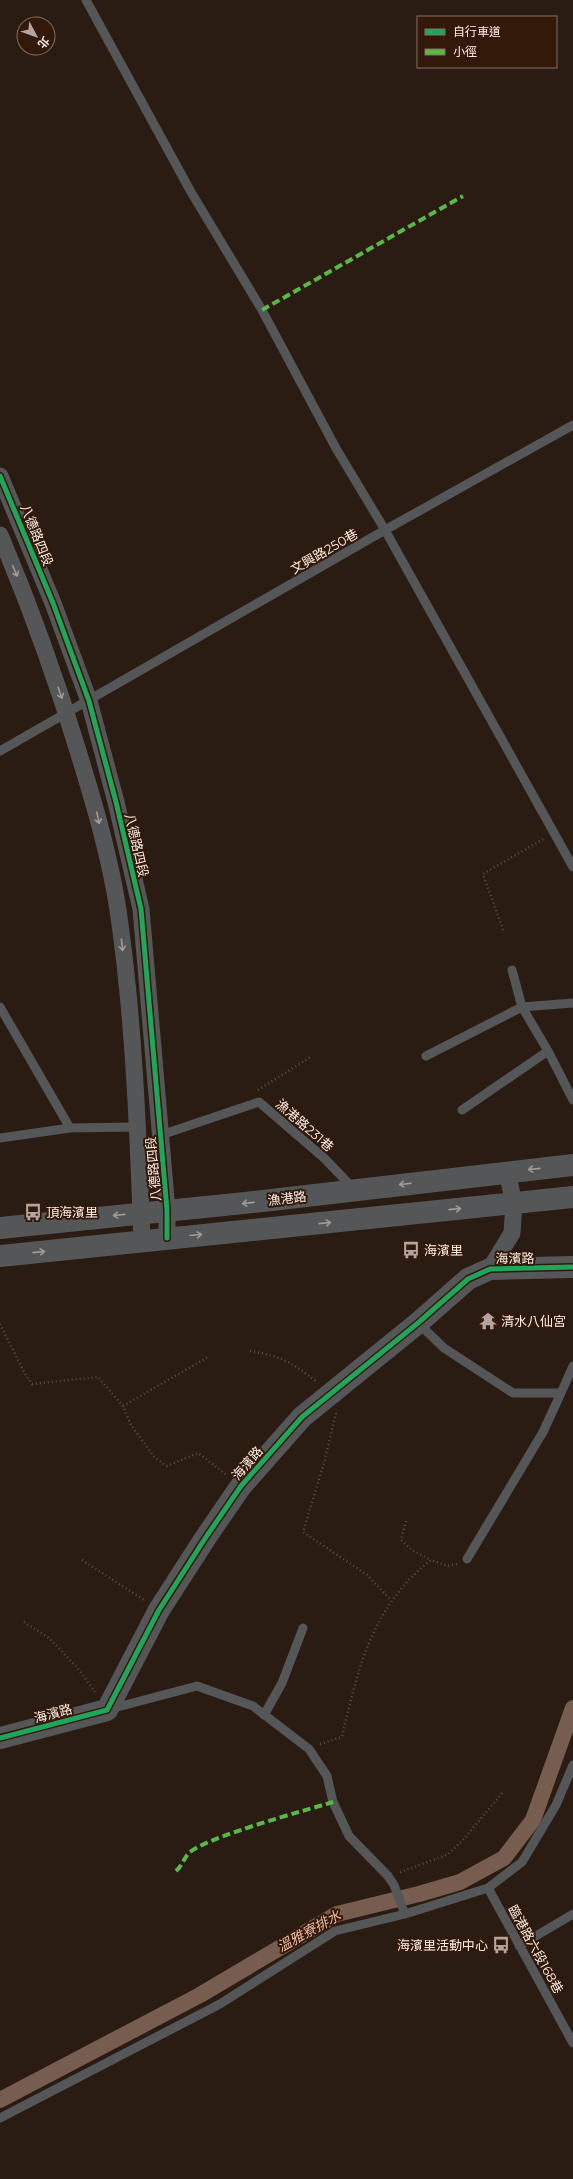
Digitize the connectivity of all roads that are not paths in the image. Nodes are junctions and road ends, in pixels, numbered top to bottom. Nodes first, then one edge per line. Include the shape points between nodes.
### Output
1 (86, 0) edge
2 (573, 425) edge
3 (0, 476) edge
4 (385, 530) junction
5 (0, 535) edge
6 (89, 701) junction
7 (67, 714) junction
8 (0, 751) edge
9 (106, 763) junction
10 (84, 771) junction
11 (573, 867) edge
12 (512, 970) dead end
13 (573, 1003) edge
14 (0, 1007) edge
15 (522, 1007) junction
16 (548, 1051) junction
17 (426, 1056) dead end
18 (573, 1100) edge
19 (462, 1110) dead end
20 (136, 1127) junction
21 (70, 1128) junction
22 (161, 1135) junction
23 (0, 1138) edge
24 (573, 1165) edge
25 (507, 1172) junction
26 (356, 1190) junction
27 (573, 1197) edge
28 (514, 1203) junction
29 (167, 1210) junction
30 (141, 1212) junction
31 (0, 1228) edge
32 (167, 1238) junction
33 (142, 1241) junction
34 (0, 1256) edge
35 (573, 1267) edge
36 (490, 1268) junction
37 (418, 1323) junction
38 (573, 1366) edge
39 (561, 1393) junction
40 (467, 1559) road end
41 (303, 1628) dead end
42 (107, 1710) junction
43 (264, 1715) junction
44 (0, 1738) edge
45 (573, 1765) edge
46 (488, 1888) junction
47 (404, 1911) junction
48 (573, 1914) edge
49 (519, 1946) junction
50 (573, 2043) edge
51 (0, 2118) edge

1 - 4 lane via 191,192 262,310 337,450
2 - 4 lane, 文興路250巷
3 - 6 street, 八德路四段 via 53,603
4 - 6 lane, 文興路250巷
4 - 11 lane
5 -> 7 street, 八德路四段 via 26,597
6 - 7 lane, 文興路250巷
6 - 9 street, 八德路四段
7 - 8 lane, 文興路250巷
7 - 10 street, 八德路四段
9 - 10 street
9 - 22 street, 八德路四段 via 141,908
10 -> 20 street, 八德路四段 via 96,808 118,909 131,1033
12 - 15 lane
13 - 15 lane
14 - 21 lane
15 - 16 lane
15 - 17 lane
16 - 18 lane
16 - 19 lane
20 - 21 lane
20 - 30 street, 八德路四段
21 - 23 lane
22 - 26 lane, 漁港路231巷 via 259,1102 324,1158
22 - 29 street, 八德路四段
24 -> 25 street, 漁港路
25 -> 26 street, 漁港路
25 - 28 street
26 -> 29 street, 漁港路
27 - 28 street
32 -> 28 street
28 - 36 street via 512,1233
29 - 30 street, 漁港路
29 - 32 street, 八德路四段
30 -> 31 street, 漁港路
30 - 33 street, 八德路四段
32 - 33 street
34 -> 33 street
35 - 36 street, 海濱路
36 - 37 street, 海濱路 via 468,1279
37 - 39 lane via 444,1348 513,1393
37 - 42 street, 海濱路 via 302,1417 241,1486 160,1610
38 - 39 lane
39 - 40 lane via 543,1432
41 - 43 lane via 282,1683
42 - 43 lane via 197,1686 253,1706
42 - 44 street, 海濱路
43 - 47 lane via 309,1749 327,1776 333,1802 349,1836 388,1876
45 - 46 lane via 556,1805 522,1862
46 - 47 lane
46 - 49 lane, 臨港路六段168巷
47 - 51 lane via 335,1931 220,2004
48 - 49 lane
49 - 50 lane, 臨港路六段168巷

